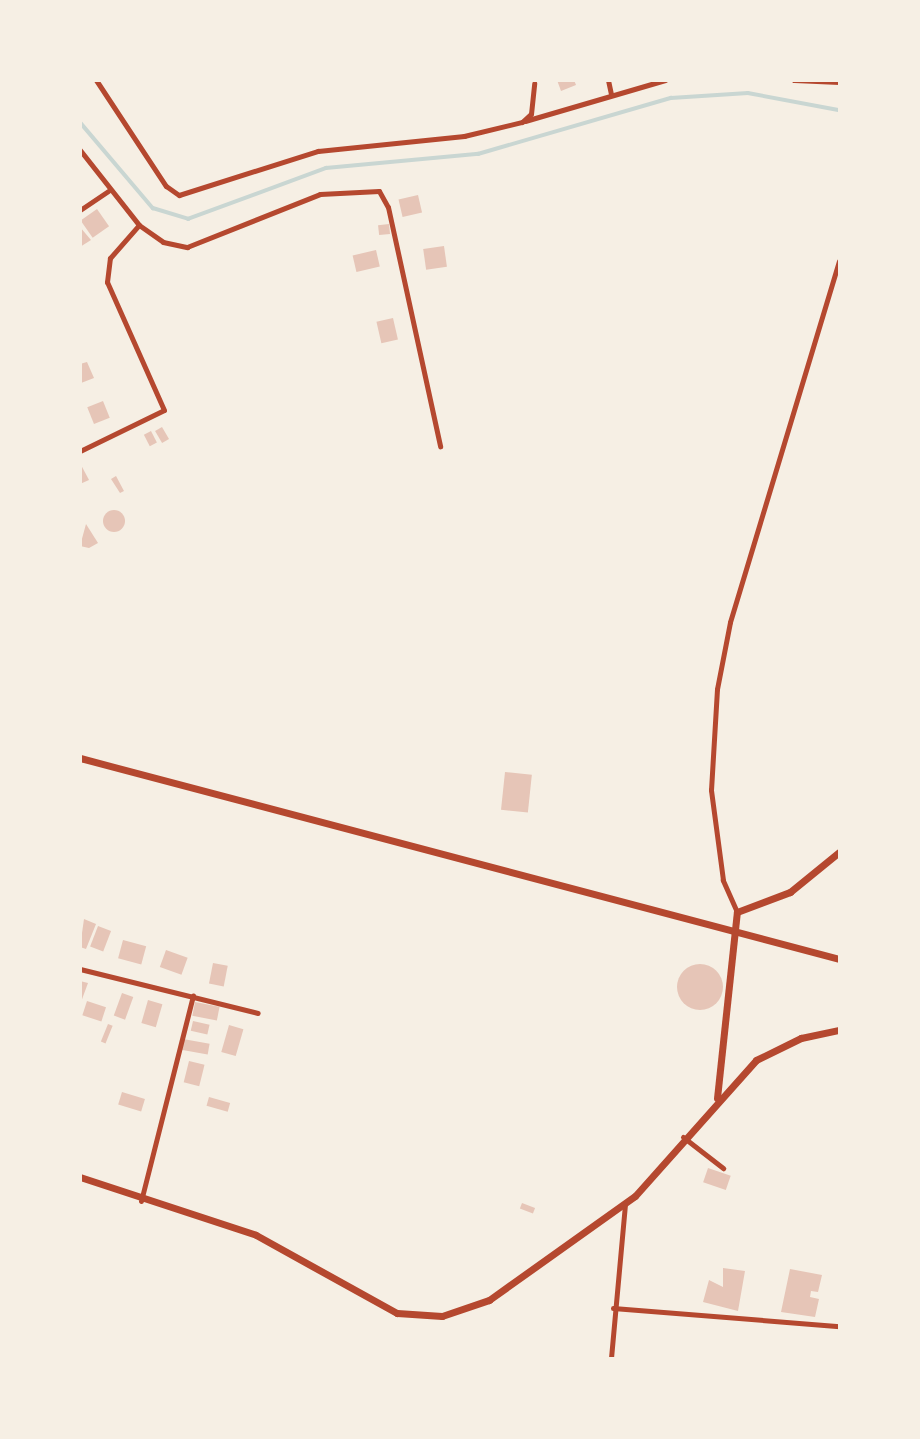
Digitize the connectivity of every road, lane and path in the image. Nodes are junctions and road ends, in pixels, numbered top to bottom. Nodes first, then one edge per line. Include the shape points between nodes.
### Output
1 (96, 80) edge
2 (608, 80) edge
3 (665, 80) edge
4 (794, 80) edge
5 (839, 82) edge
6 (534, 83) dead end
7 (611, 94) junction
8 (522, 122) junction
9 (80, 150) edge
10 (108, 191) junction
11 (80, 210) edge
12 (139, 225) junction
13 (839, 261) edge
14 (440, 446) dead end
15 (80, 451) edge
16 (80, 758) edge
17 (839, 852) edge
18 (737, 912) junction
19 (736, 932) junction
20 (839, 960) edge
21 (80, 969) edge
22 (193, 995) junction
23 (258, 1013) dead end
24 (839, 1030) edge
25 (717, 1100) junction
26 (683, 1137) junction
27 (723, 1168) dead end
28 (80, 1177) edge
29 (141, 1201) junction
30 (625, 1204) junction
31 (613, 1308) junction
32 (839, 1326) edge
33 (611, 1359) edge

1 - 8 street via 166,186 179,195 318,151 464,136
2 - 7 street
3 - 7 street
4 - 5 street
6 - 8 street via 531,114
7 - 8 street
9 - 10 street
10 - 11 street
10 - 12 street
12 - 14 street via 163,242 187,247 320,194 379,191 388,207
12 - 15 street via 110,258 107,282 164,410
13 - 18 street via 730,622 717,688 711,790 723,880
16 - 19 street
17 - 18 street via 790,892
18 - 19 street
19 - 20 street
19 - 25 street
21 - 22 street
22 - 23 street
22 - 29 street
24 - 25 street via 801,1038 756,1060
25 - 26 street
26 - 27 street
26 - 30 street
28 - 29 street
29 - 30 street via 256,1235 397,1313 442,1316 489,1300
30 - 31 street
31 - 32 street
31 - 33 street

